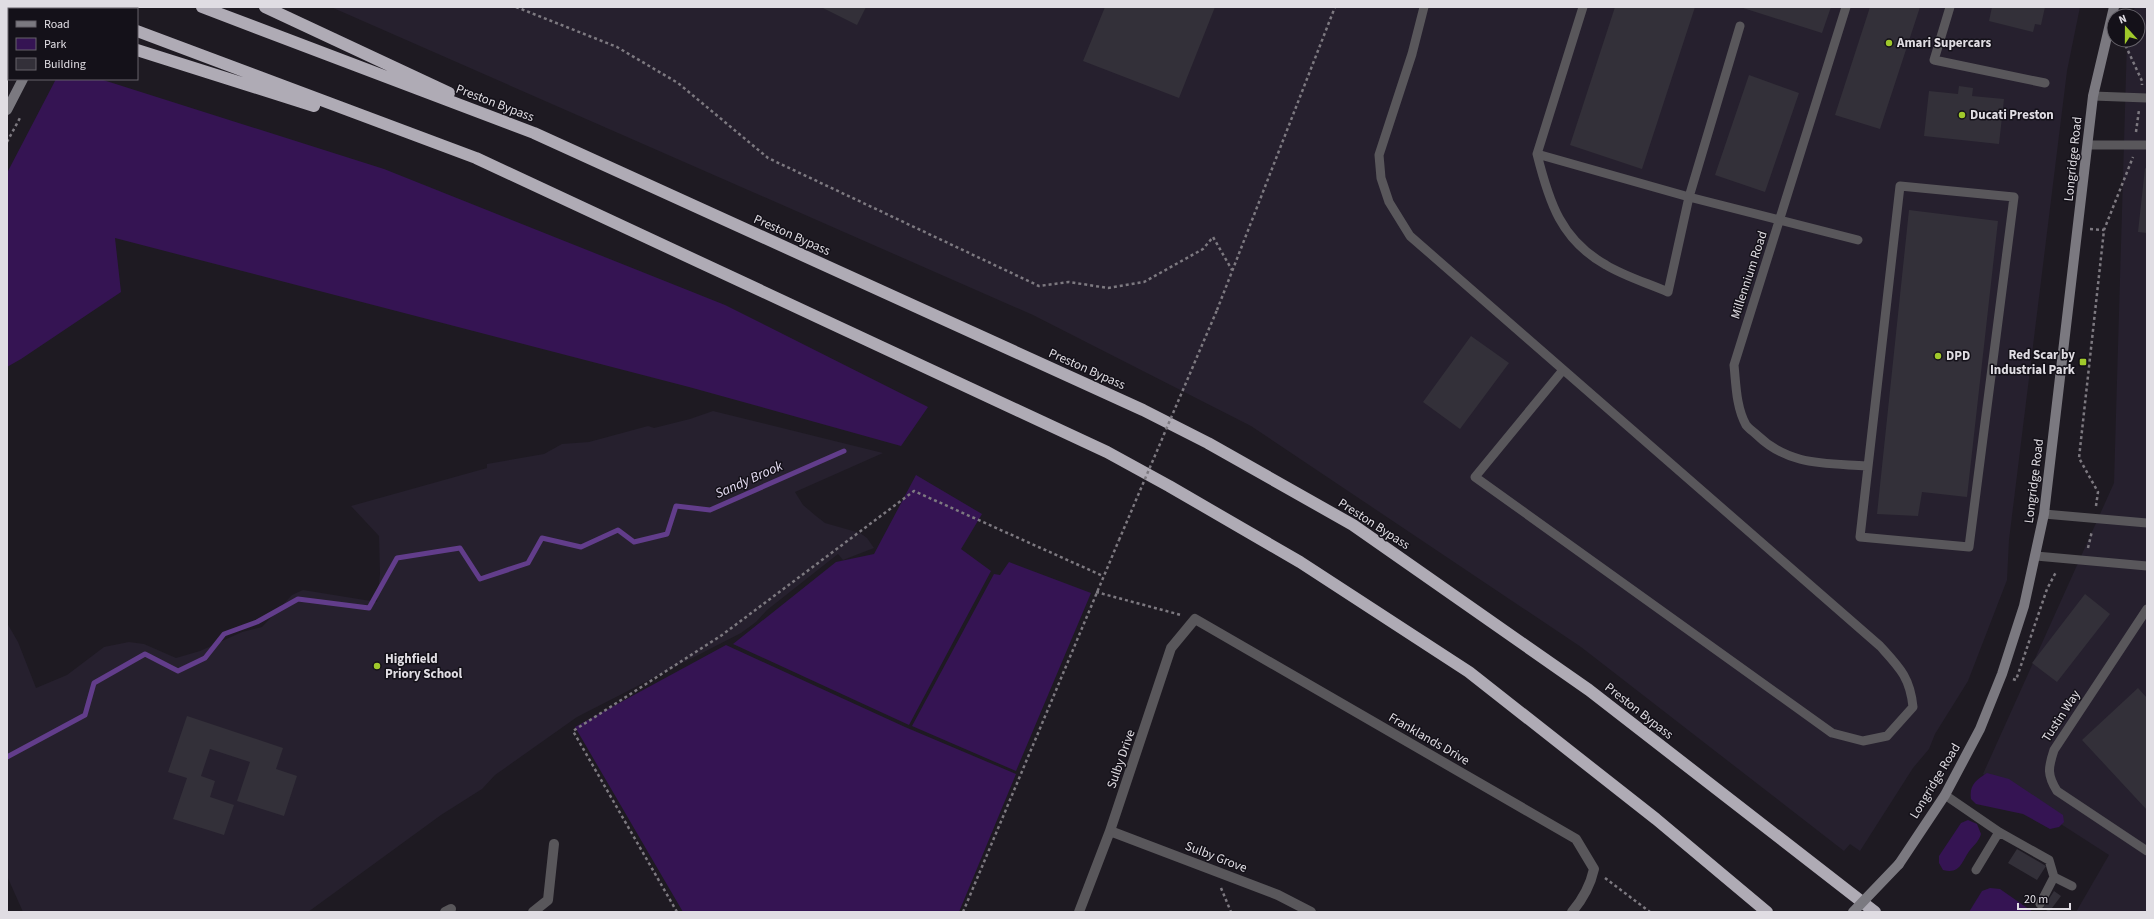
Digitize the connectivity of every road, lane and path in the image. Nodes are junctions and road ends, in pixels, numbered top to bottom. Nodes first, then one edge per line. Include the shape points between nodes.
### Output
1 (202, 7) edge
2 (265, 7) edge
3 (516, 7) edge
4 (1335, 7) edge
5 (1424, 7) edge
6 (1582, 7) edge
7 (1846, 7) edge
8 (1950, 7) edge
9 (2114, 7) edge
10 (1740, 26) dead end
11 (138, 31) edge
12 (2128, 48) edge
13 (138, 50) edge
14 (22, 80) edge
15 (2045, 83) dead end
16 (2093, 96) junction
17 (2143, 98) edge
18 (7, 110) edge
19 (534, 133) junction
20 (2135, 144) junction
21 (2088, 145) junction
22 (2147, 145) edge
23 (449, 148) junction
24 (1537, 154) junction
25 (1689, 196) junction
26 (1780, 220) junction
27 (1858, 240) dead end
28 (1232, 270) junction
29 (1563, 370) junction
30 (1866, 466) junction
31 (2044, 514) junction
32 (2094, 518) junction
33 (2147, 523) edge
34 (2036, 556) junction
35 (2086, 560) junction
36 (2147, 566) edge
37 (2062, 570) dead end
38 (1103, 576) junction
39 (1096, 592) junction
40 (2147, 609) edge
41 (1195, 619) junction
42 (2002, 674) junction
43 (1945, 795) junction
44 (1110, 831) junction
45 (1999, 832) junction
46 (554, 844) dead end
47 (2147, 851) edge
48 (1594, 869) junction
49 (1976, 870) dead end
50 (1218, 872) junction
51 (2054, 876) junction
52 (2072, 886) dead end
53 (2040, 904) dead end
54 (532, 912) edge
55 (677, 912) edge
56 (963, 912) edge
57 (1079, 912) edge
58 (1231, 912) edge
59 (1311, 912) edge
60 (1572, 912) edge
61 (1650, 912) edge
62 (1767, 912) edge
63 (1853, 912) edge
64 (1874, 912) edge

1 - 19 highway, Preston Bypass
2 - 19 highway
3 - 28 path via 617,47 671,79 768,158 1039,286 1069,282 1108,288 1144,282 1203,249 1212,237
4 - 28 path
5 - 29 lane via 1412,54 1379,155 1381,178 1389,202 1410,236
6 - 24 lane
7 - 26 lane, Millennium Road
8 - 15 lane via 1934,60
9 - 16 main road, Longridge Road
10 - 25 lane
11 - 23 highway
12 - 17 path via 2142,81
13 - 23 highway
14 - 18 main road
16 - 17 lane
16 - 21 main road, Longridge Road
17 - 20 path
19 - 64 highway, Preston Bypass via 1143,410 1208,443 1353,525 1589,690
20 - 21 lane
20 - 22 lane
20 - 32 path via 2134,155 2104,230 2079,458 2098,492
21 - 31 main road, Longridge Road
23 - 62 highway via 476,158 1107,452 1169,486 1300,562 1469,672 1656,819
24 - 25 lane
24 - 25 lane via 1546,189 1557,216 1575,243 1606,266 1668,292
25 - 26 lane
26 - 27 lane
26 - 30 lane, Millennium Road via 1734,365 1737,399 1746,425 1763,441 1784,455 1827,463
28 - 38 path, bridge
29 - 29 lane via 1880,646 1901,669 1911,689 1913,707 1887,736 1863,741 1832,733 1475,477
30 - 30 lane via 1900,186 2014,197 1969,547 1860,537
31 - 32 lane
31 - 34 main road, Longridge Road
32 - 33 lane
32 - 35 path
34 - 35 lane
34 - 42 main road, Longridge Road via 2024,606
35 - 36 lane
37 - 42 path via 2055,572 2047,589 2016,680
38 - 39 path
38 - 55 path via 914,491 722,635 573,731
39 - 41 path
39 - 56 path
40 - 47 lane, Tustin Way via 2054,750 2049,766 2050,780 2057,791
41 - 44 street, Sulby Drive via 1171,648
41 - 48 street, Franklands Drive via 1576,839
42 - 43 main road, Longridge Road via 1980,729
43 - 45 lane
43 - 63 main road, Longridge Road, bridge via 1899,864
44 - 50 street, Sulby Grove
44 - 57 street, Sulby Drive
45 - 49 lane
45 - 51 lane via 2049,860
46 - 54 street via 548,900
48 - 60 street via 1591,884 1583,900
48 - 61 path
50 - 58 path via 1221,890
50 - 59 street, Sulby Grove via 1278,895
51 - 52 lane
51 - 53 lane

